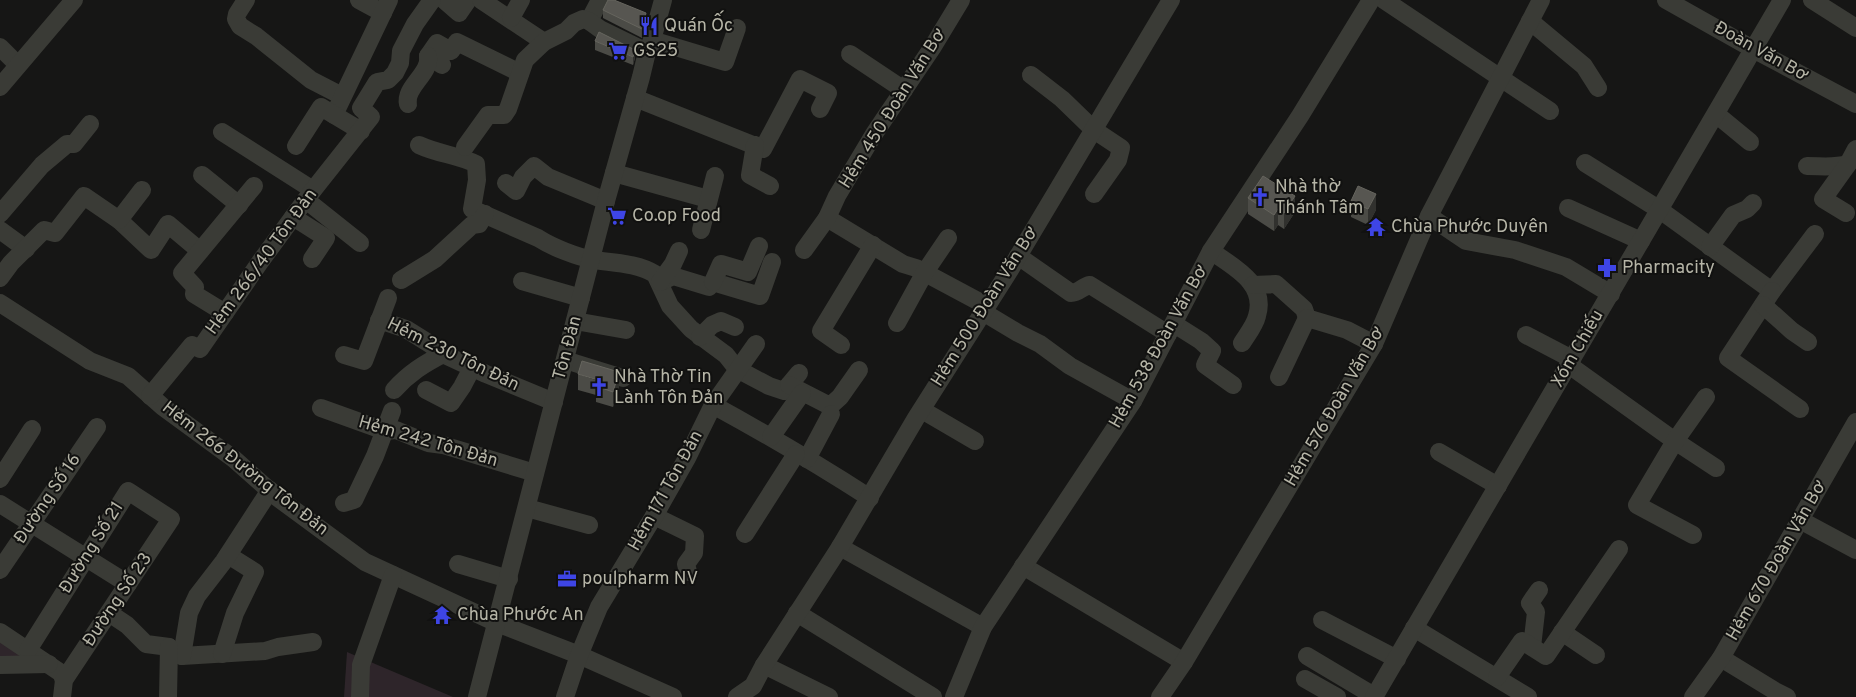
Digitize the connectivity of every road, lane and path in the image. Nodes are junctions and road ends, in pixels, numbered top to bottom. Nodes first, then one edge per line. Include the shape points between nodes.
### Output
1 (74, 0) edge
2 (246, 0) edge
3 (359, 0) edge
4 (432, 0) edge
5 (444, 0) edge
6 (468, 0) edge
7 (481, 0) edge
8 (522, 0) edge
9 (600, 0) edge
10 (663, 0) edge
11 (961, 0) edge
12 (1171, 0) edge
13 (1371, 0) edge
14 (1384, 0) edge
15 (1666, 0) edge
16 (1782, 0) edge
17 (1812, 0) edge
18 (386, 6) edge
19 (1534, 7) edge
20 (511, 18) junction
21 (589, 21) junction
22 (736, 28) dead end
23 (1856, 28) edge
24 (544, 42) junction
25 (649, 46) junction
26 (0, 47) edge
27 (1753, 49) junction
28 (850, 54) dead end
29 (18, 65) junction
30 (520, 73) junction
31 (1031, 75) dead end
32 (1499, 78) junction
33 (0, 87) edge
34 (1598, 88) dead end
35 (904, 90) junction
36 (342, 96) junction
37 (635, 98) junction
38 (408, 104) dead end
39 (1856, 104) edge
40 (820, 108) dead end
41 (1550, 111) dead end
42 (1716, 114) junction
43 (334, 115) junction
44 (90, 124) dead end
45 (366, 124) junction
46 (1094, 130) junction
47 (222, 132) dead end
48 (1750, 142) dead end
49 (419, 145) dead end
50 (296, 146) dead end
51 (759, 147) junction
52 (465, 148) dead end
53 (1852, 157) edge
54 (1585, 163) dead end
55 (1807, 166) dead end
56 (614, 173) junction
57 (202, 175) dead end
58 (715, 176) dead end
59 (506, 183) dead end
60 (254, 186) dead end
61 (770, 186) dead end
62 (142, 190) dead end
63 (1094, 194) dead end
64 (310, 195) junction
65 (708, 198) junction
66 (606, 201) junction
67 (1753, 203) dead end
68 (238, 205) junction
69 (1568, 208) dead end
70 (1660, 210) junction
71 (1846, 213) dead end
72 (0, 214) edge
73 (485, 214) junction
74 (1429, 216) junction
75 (293, 217) junction
76 (827, 218) junction
77 (119, 220) junction
78 (0, 230) edge
79 (700, 230) dead end
80 (1815, 234) dead end
81 (948, 238) dead end
82 (1641, 242) junction
83 (360, 243) dead end
84 (873, 245) junction
85 (758, 246) dead end
86 (1710, 247) junction
87 (26, 249) junction
88 (804, 250) dead end
89 (200, 251) junction
90 (678, 251) dead end
91 (1211, 251) junction
92 (1018, 256) junction
93 (312, 259) dead end
94 (591, 259) junction
95 (772, 262) dead end
96 (925, 272) junction
97 (0, 278) edge
98 (402, 280) dead end
99 (522, 281) dead end
100 (660, 282) junction
101 (712, 282) junction
102 (1254, 285) junction
103 (1611, 294) junction
104 (388, 298) dead end
105 (581, 298) junction
106 (1768, 298) junction
107 (0, 302) edge
108 (985, 309) junction
109 (225, 313) junction
110 (1307, 318) junction
111 (379, 320) junction
112 (575, 321) junction
113 (897, 323) dead end
114 (735, 327) dead end
115 (1171, 329) junction
116 (626, 330) dead end
117 (1526, 335) dead end
118 (700, 337) junction
119 (1808, 342) dead end
120 (1242, 343) dead end
121 (756, 344) dead end
122 (1374, 344) junction
123 (842, 345) dead end
124 (443, 354) junction
125 (344, 355) dead end
126 (565, 360) junction
127 (1570, 362) junction
128 (472, 368) junction
129 (737, 369) junction
130 (859, 370) dead end
131 (1279, 377) dead end
132 (623, 378) dead end
133 (797, 384) junction
134 (1233, 385) dead end
135 (394, 390) dead end
136 (426, 390) dead end
137 (150, 396) junction
138 (1706, 397) dead end
139 (1133, 401) junction
140 (554, 402) junction
141 (713, 405) junction
142 (321, 408) dead end
143 (1800, 409) dead end
144 (392, 410) dead end
145 (922, 410) junction
146 (831, 414) dead end
147 (1856, 422) edge
148 (97, 427) dead end
149 (32, 429) dead end
150 (385, 432) junction
151 (771, 437) junction
152 (975, 441) dead end
153 (1675, 441) junction
154 (1439, 452) dead end
155 (802, 456) junction
156 (1716, 468) dead end
157 (535, 474) junction
158 (0, 479) edge
159 (1498, 486) junction
160 (270, 490) junction
161 (870, 498) junction
162 (344, 503) dead end
163 (0, 504) edge
164 (527, 508) junction
165 (654, 516) junction
166 (171, 519) joint
167 (1800, 520) junction
168 (31, 524) junction
169 (589, 526) dead end
170 (745, 534) dead end
171 (1693, 535) dead end
172 (840, 547) junction
173 (1619, 549) dead end
174 (1856, 550) edge
175 (228, 555) junction
176 (86, 558) junction
177 (458, 564) dead end
178 (1023, 566) junction
179 (0, 570) edge
180 (688, 572) dead end
181 (393, 575) junction
182 (509, 579) junction
183 (128, 584) junction
184 (1539, 590) dead end
185 (109, 613) junction
186 (797, 613) junction
187 (1322, 620) dead end
188 (497, 622) junction
189 (983, 627) junction
190 (1414, 628) junction
191 (0, 632) edge
192 (1559, 637) junction
193 (314, 642) dead end
194 (1532, 647) junction
195 (28, 650) junction
196 (176, 652) junction
197 (222, 654) junction
198 (579, 655) junction
199 (1307, 656) dead end
200 (1590, 656) dead end
201 (1721, 658) junction
202 (1397, 659) junction
203 (1184, 662) junction
204 (0, 665) edge
205 (764, 665) junction
206 (57, 677) edge
207 (1497, 677) junction
208 (1306, 679) dead end
209 (1517, 694) edge
210 (168, 697) edge
211 (360, 697) edge
212 (477, 697) edge
213 (565, 697) edge
214 (673, 697) edge
215 (736, 697) edge
216 (829, 697) edge
217 (933, 697) edge
218 (954, 697) edge
219 (1160, 697) edge
220 (1337, 697) edge
221 (1374, 697) edge
222 (1693, 697) edge
223 (1787, 697) edge

1 - 29 street
2 - 36 street via 236,14 240,26 311,80
3 - 18 street
4 - 45 street via 401,51 395,73 388,80 377,82 361,108
5 - 6 street via 459,13
7 - 20 street
8 - 20 street
9 - 21 street
10 - 25 street, Tôn Đản
11 - 35 street, Hẻm 450 Đoàn Văn Bơ
12 - 46 street, Hẻm 500 Đoàn Văn Bơ
13 - 91 street, Hẻm 538 Đoàn Văn Bơ
14 - 32 street
15 - 27 street, Đoàn Văn Bơ
16 - 27 street, Xóm Chiếu
17 - 23 street
18 - 36 street
19 - 32 street, Hẻm 576 Đoàn Văn Bơ
19 - 34 street via 1584,66
20 - 24 street
21 - 24 street via 583,19 574,23
21 - 25 street via 600,29
22 - 25 street via 724,62
24 - 30 street via 525,60
25 - 37 street, Tôn Đản
26 - 29 street
27 - 39 street, Đoàn Văn Bơ
27 - 42 street, Xóm Chiếu
28 - 35 street
29 - 33 street
30 - 38 street via 457,42 451,51 437,43 435,60 428,64 408,97
30 - 52 street via 504,115 488,115
31 - 46 street
32 - 41 street
32 - 74 street, Hẻm 576 Đoàn Văn Bơ
35 - 76 street, Hẻm 450 Đoàn Văn Bơ via 869,142
36 - 43 street
37 - 51 street
37 - 56 street, Tôn Đản
40 - 51 street via 828,93 800,79
42 - 48 street
42 - 70 street, Xóm Chiếu
43 - 45 street
43 - 50 street via 321,106
44 - 72 street via 74,144 67,144 42,165
45 - 64 street, Hẻm 266/40 Tôn Đản
46 - 63 street via 1121,148 1118,160
46 - 92 street, Hẻm 500 Đoàn Văn Bơ
47 - 64 street
49 - 73 street via 476,164 472,209
51 - 61 street via 750,175
53 - 55 street via 1834,168
53 - 71 street via 1823,199
54 - 70 street
56 - 65 street
56 - 66 street, Tôn Đản
57 - 68 street
58 - 65 street
59 - 66 street via 516,191 534,166 548,176
60 - 68 street
62 - 77 street
64 - 75 street, Hẻm 266/40 Tôn Đản
64 - 83 street
65 - 79 street
66 - 94 street, Tôn Đản
67 - 86 street via 1733,215
68 - 89 street
69 - 82 street
70 - 82 street, Xóm Chiếu
70 - 86 street
73 - 94 street via 546,244
73 - 98 street via 479,224 472,225 435,259
74 - 103 street via 1466,241 1515,250 1566,267
74 - 122 street, Hẻm 576 Đoàn Văn Bơ
75 - 93 street via 326,238
75 - 109 street, Hẻm 266/40 Tôn Đản
76 - 84 street
76 - 88 street, Hẻm 450 Đoàn Văn Bơ
77 - 87 street via 84,196 55,233 44,230
77 - 89 street via 151,250 168,224
78 - 87 street
80 - 106 street
81 - 96 street
82 - 103 street, Xóm Chiếu
84 - 96 street via 903,264
84 - 123 street via 822,331
85 - 101 street via 748,272 721,264
86 - 106 street
87 - 97 street
89 - 109 street via 182,273 194,287 194,294
90 - 100 street
91 - 102 street
91 - 115 street, Hẻm 538 Đoàn Văn Bơ
92 - 108 street, Hẻm 500 Đoàn Văn Bơ
92 - 115 street via 1071,293 1090,285
94 - 100 street via 640,267 655,274
94 - 105 street, Tôn Đản
95 - 101 street via 760,296
96 - 108 street
96 - 113 street
99 - 105 street
100 - 101 street via 672,276 708,288
100 - 118 street via 670,306
102 - 110 street via 1276,284 1304,309
102 - 120 street via 1259,294 1258,316
103 - 127 street, Xóm Chiếu
104 - 111 street
105 - 112 street, Tôn Đản
106 - 119 street via 1792,331
106 - 143 street via 1728,358
107 - 137 street, Hẻm 266 Đường Tôn Đản via 90,361 128,376
108 - 139 street via 1070,366
108 - 145 street, Hẻm 500 Đoàn Văn Bơ
109 - 137 street, Hẻm 266/40 Tôn Đản via 200,349 192,345
110 - 122 street via 1348,330
110 - 131 street
111 - 124 street, Hẻm 230 Tôn Đản via 406,329
111 - 125 street via 364,362
112 - 116 street
112 - 126 street, Tôn Đản
114 - 118 street via 721,321
115 - 134 street via 1201,341 1212,351 1204,365
115 - 139 street, Hẻm 538 Đoàn Văn Bơ
117 - 127 street
118 - 129 street via 726,355
121 - 129 street, Hẻm 171 Tôn Đản
122 - 203 street, Hẻm 576 Đoàn Văn Bơ
124 - 128 street, Hẻm 230 Tôn Đản
124 - 135 street via 418,367
126 - 132 street
126 - 140 street, Tôn Đản
127 - 153 street
127 - 159 street, Xóm Chiếu
128 - 136 street via 451,403
128 - 140 street, Hẻm 230 Tôn Đản
129 - 133 street via 784,391
129 - 141 street, Hẻm 171 Tôn Đản
130 - 133 street via 830,406
133 - 151 street
137 - 160 street, Hẻm 266 Đường Tôn Đản
138 - 153 street
139 - 178 street, Hẻm 538 Đoàn Văn Bơ
140 - 157 street, Tôn Đản
141 - 151 street
141 - 165 street, Hẻm 171 Tôn Đản
142 - 150 street, Hẻm 242 Tôn Đản
144 - 150 street
145 - 152 street
145 - 161 street, Hẻm 500 Đoàn Văn Bơ
146 - 155 street
147 - 167 street, Hẻm 670 Đoàn Văn Bơ
148 - 168 street, Đường Số 16
149 - 158 street
150 - 157 street, Hẻm 242 Tôn Đản via 396,430 428,443
150 - 162 street via 354,500
151 - 155 street
153 - 156 street
153 - 171 street via 1637,505
154 - 159 street
155 - 161 street
155 - 170 street
157 - 164 street, Tôn Đản
159 - 190 street, Xóm Chiếu
160 - 175 street
160 - 181 street, Hẻm 266 Đường Tôn Đản via 366,562
161 - 172 street, Hẻm 500 Đoàn Văn Bơ
163 - 168 street
164 - 169 street
164 - 182 street, Tôn Đản
165 - 180 street via 694,536 694,553 686,564
165 - 198 street, Hẻm 171 Tôn Đản via 599,607
166 - 176 street, Đường Số 21 via 128,491
166 - 183 street, Đường Số 23
167 - 174 street
167 - 201 street, Hẻm 670 Đoàn Văn Bơ
168 - 176 street
168 - 179 street, Đường Số 16
172 - 186 street, Hẻm 500 Đoàn Văn Bơ
172 - 189 street
173 - 192 street
175 - 196 street via 196,596
175 - 197 street via 254,572 235,613
176 - 183 street
176 - 195 street, Đường Số 21
177 - 182 street
178 - 189 street, Hẻm 538 Đoàn Văn Bơ
178 - 203 street
181 - 188 street, Hẻm 266 Đường Tôn Đản
181 - 211 street via 361,666
182 - 188 street, Tôn Đản
183 - 185 street, Đường Số 23
184 - 194 street via 1530,603 1536,612
185 - 196 street via 146,644
185 - 206 street, Đường Số 23
186 - 205 street, Hẻm 500 Đoàn Văn Bơ
186 - 217 street
187 - 202 street
188 - 198 street, Hẻm 266 Đường Tôn Đản
188 - 212 street, Tôn Đản
189 - 218 street, Hẻm 538 Đoàn Văn Bơ
190 - 202 street, Xóm Chiếu
190 - 207 street
191 - 195 street
192 - 194 street via 1546,656
192 - 200 street
193 - 197 street via 278,646 265,651
194 - 207 street via 1522,641
195 - 206 street
196 - 197 street
196 - 210 street
198 - 213 street, Hẻm 171 Tôn Đản
198 - 214 street, Hẻm 266 Đường Tôn Đản
199 - 221 street
201 - 222 street, Hẻm 670 Đoàn Văn Bơ
201 - 223 street
202 - 221 street, Xóm Chiếu
203 - 219 street, Hẻm 576 Đoàn Văn Bơ
204 - 206 street
205 - 215 street, Hẻm 500 Đoàn Văn Bơ via 752,686
205 - 216 street
207 - 209 street
208 - 220 street

